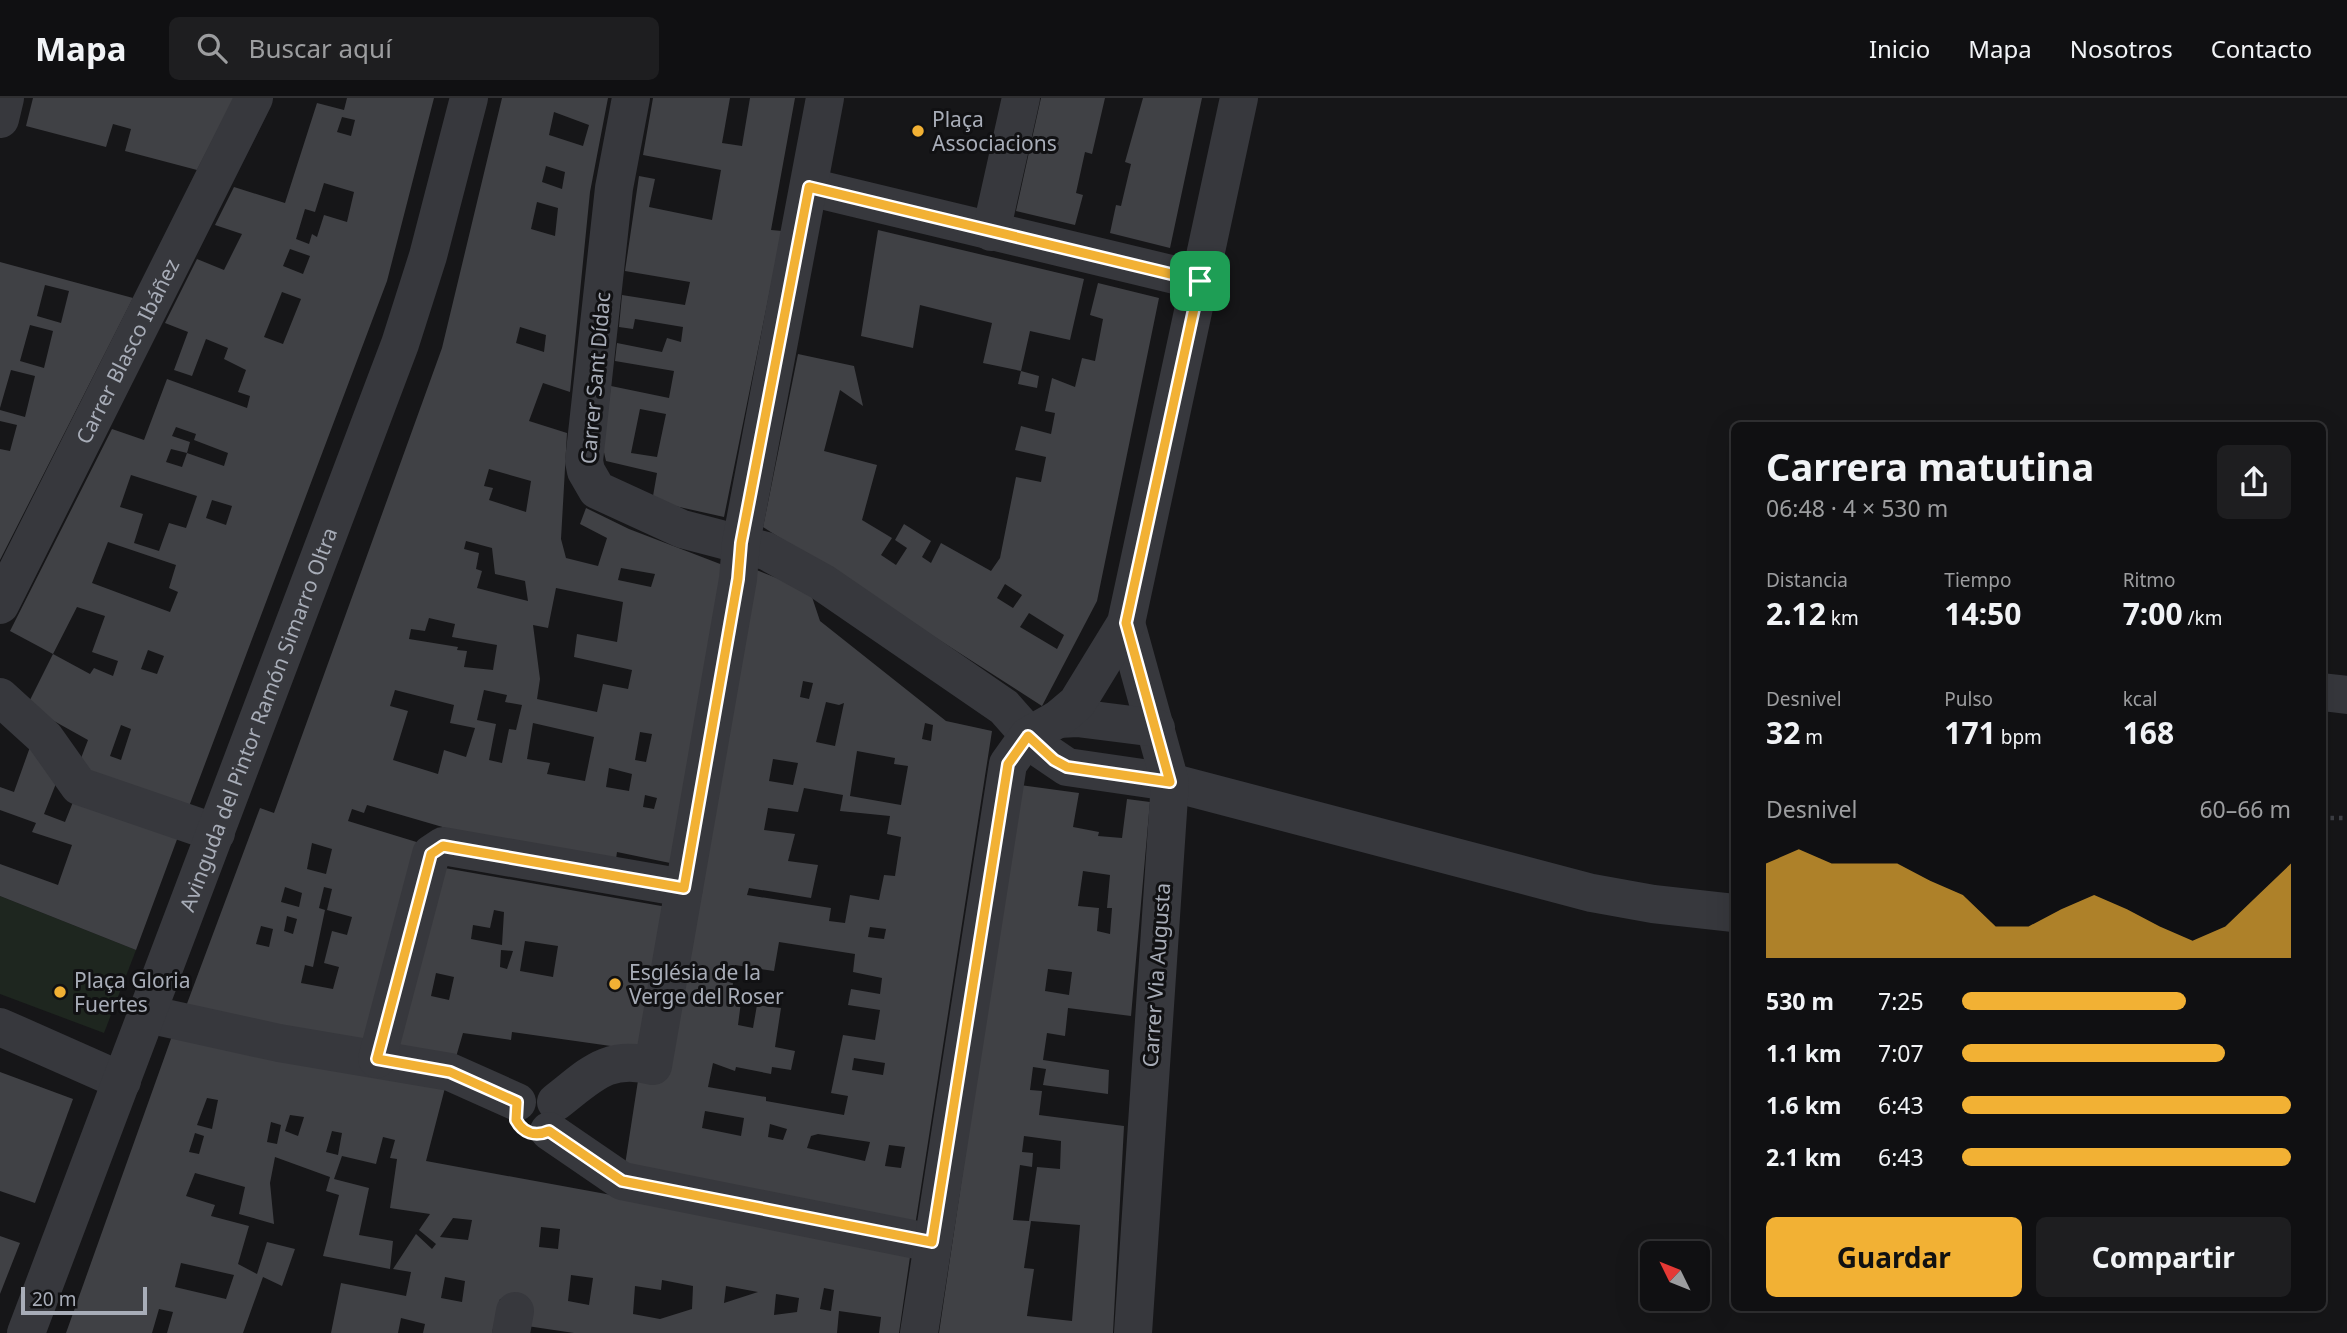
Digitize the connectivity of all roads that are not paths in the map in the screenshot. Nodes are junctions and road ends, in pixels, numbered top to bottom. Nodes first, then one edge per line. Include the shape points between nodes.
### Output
1 (5, 98) edge
2 (254, 98) edge
3 (469, 98) edge
4 (631, 98) edge
5 (825, 98) edge
6 (1021, 98) edge
7 (1239, 98) edge
8 (0, 119) edge
9 (809, 187) junction
10 (991, 232) junction
11 (1200, 281) junction
12 (741, 543) junction
13 (0, 605) edge
14 (1126, 623) junction
15 (2326, 692) edge
16 (2347, 695) edge
17 (0, 697) edge
18 (1043, 728) junction
19 (1156, 728) junction
20 (1170, 782) junction
21 (216, 833) junction
22 (684, 888) junction
23 (1731, 913) edge
24 (147, 1014) junction
25 (0, 1027) edge
26 (377, 1059) junction
27 (105, 1074) junction
28 (552, 1116) junction
29 (932, 1242) junction
30 (26, 1333) edge
31 (919, 1333) edge
32 (1133, 1333) edge

1 - 8 street
2 - 13 street, Carrer Blasco Ibáñez
3 - 21 street, Avinguda del Pintor Ramón Simarro Oltra via 415,302
4 - 12 street, Carrer Sant Dídac via 614,188 586,471 597,490 642,513 682,529
5 - 9 street
6 - 10 street
7 - 11 street
9 - 10 street
9 - 12 street
10 - 11 street
11 - 14 street
12 - 18 street, Carrer Sant Dídac via 766,551 822,582 1004,707
12 - 22 street
14 - 18 street via 1077,703
14 - 19 street, Carrer Via Augusta
15 - 16 street
17 - 21 street via 45,738 79,786
18 - 19 street via 1077,718
18 - 20 street, Carrer Sant Dídac via 1054,760 1067,767
18 - 29 street via 1008,764 1003,784
19 - 20 street, Carrer Via Augusta
20 - 23 street, Carrer Sant Dídac via 1592,893
20 - 32 street, Carrer Via Augusta
21 - 24 street, Avinguda del Pintor Ramón Simarro Oltra
22 - 26 street via 443,846 436,849
22 - 28 street via 653,1066 639,1062 603,1065
24 - 26 street
24 - 27 street, Avinguda del Pintor Ramón Simarro Oltra
25 - 27 street
26 - 28 street via 450,1072 517,1102 516,1120 525,1131 535,1134
27 - 30 street, Avinguda del Pintor Ramón Simarro Oltra
28 - 29 street via 622,1181
29 - 31 street

